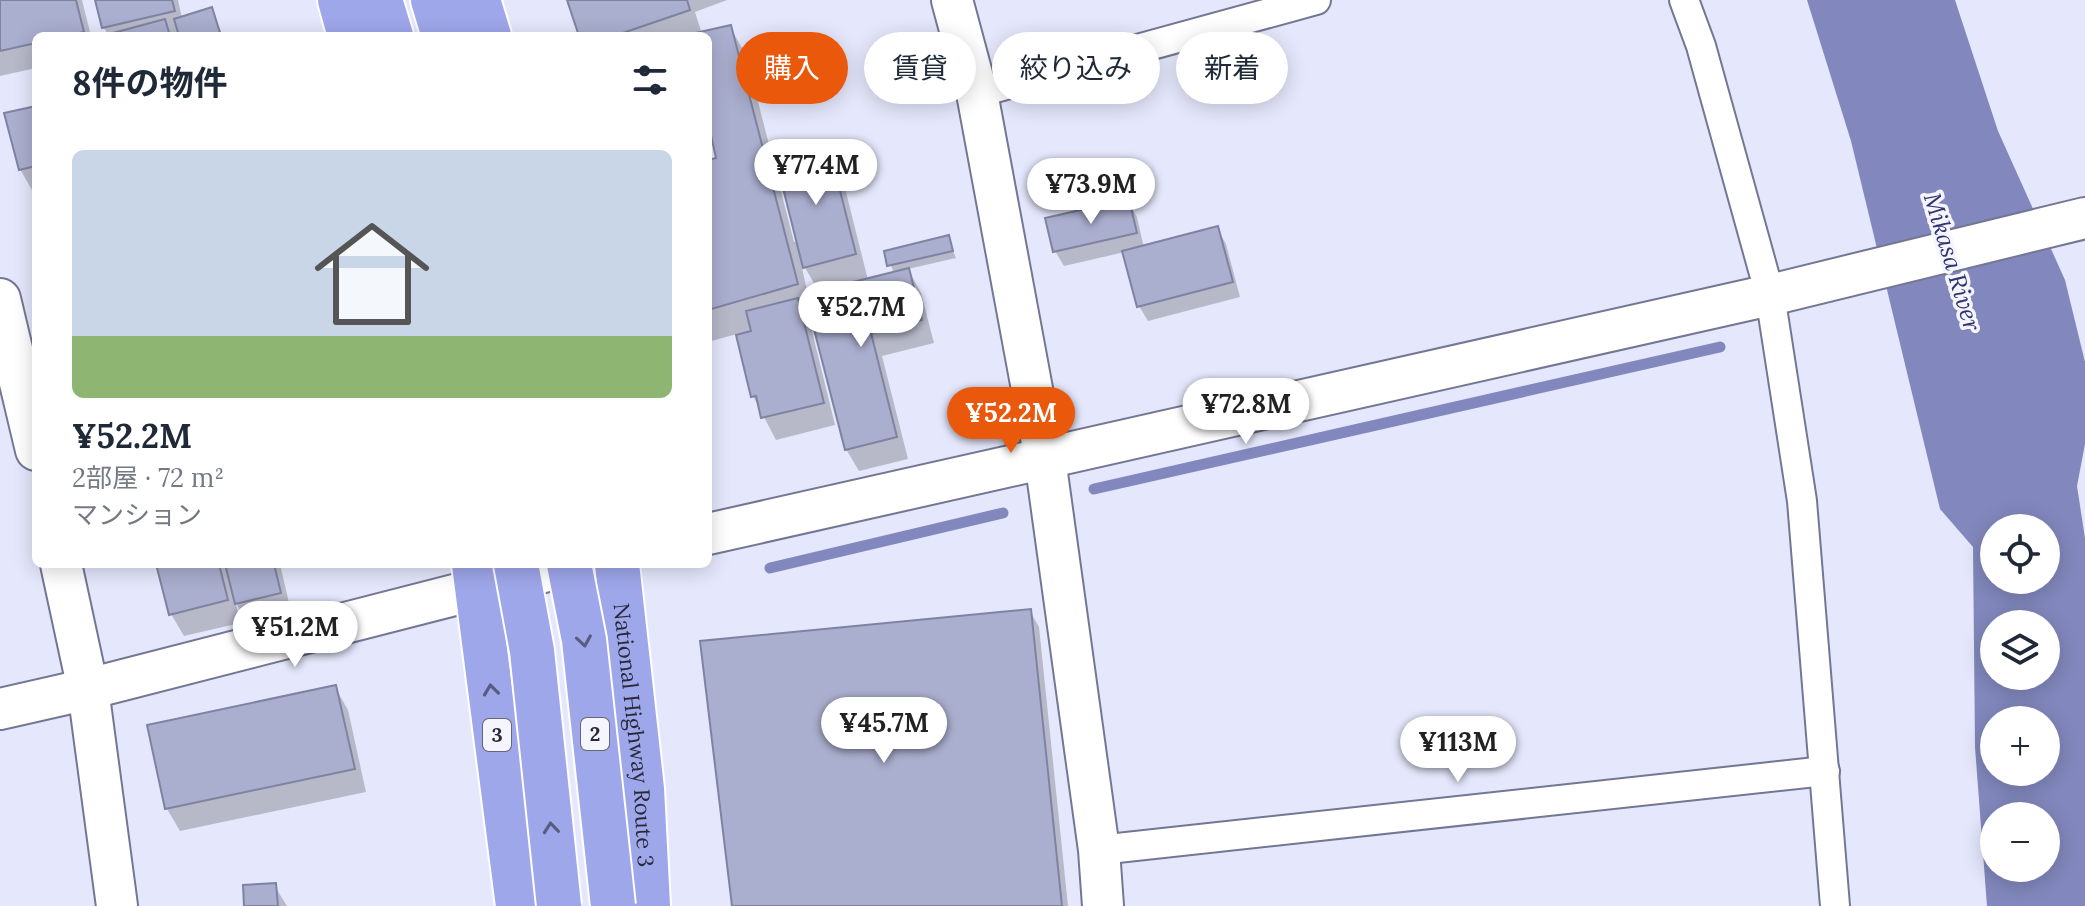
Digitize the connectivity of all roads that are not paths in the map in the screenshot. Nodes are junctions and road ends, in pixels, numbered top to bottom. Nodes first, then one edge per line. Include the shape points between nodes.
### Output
1 (340, 0) edge
2 (380, 0) edge
3 (433, 0) edge
4 (478, 0) edge
5 (952, 0) edge
6 (1316, 0) edge
7 (1684, 0) edge
8 (349, 32) edge
9 (390, 32) edge
10 (443, 32) edge
11 (488, 32) edge
12 (977, 93) junction
13 (2085, 218) edge
14 (1770, 295) junction
15 (0, 299) edge
16 (32, 433) edge
17 (1045, 459) junction
18 (712, 533) edge
19 (62, 568) edge
20 (517, 568) edge
21 (542, 568) edge
22 (570, 568) edge
23 (617, 568) edge
24 (476, 576) edge
25 (88, 689) junction
26 (0, 709) edge
27 (1825, 771) junction
28 (1099, 850) junction
29 (117, 906) edge
30 (518, 906) edge
31 (559, 906) edge
32 (613, 906) edge
33 (648, 906) edge
34 (1103, 906) edge
35 (1835, 906) edge

1 - 8 highway
2 - 9 highway
3 - 10 highway
4 - 11 highway
5 - 12 street
6 - 12 street
7 - 14 street
12 - 17 street
13 - 14 street
14 - 17 street
14 - 27 street via 1802,501
15 - 16 street
17 - 18 street
17 - 28 street
19 - 25 street
31 -> 20 highway, bridge via 532,651
21 - 24 street
22 -> 32 highway, 2, bridge via 584,640
23 - 33 highway, National Highway Route 3 via 642,789
24 - 25 street
30 -> 24 highway, 3
25 - 26 street
25 - 29 street
27 - 28 street
27 - 35 street
28 - 34 street

